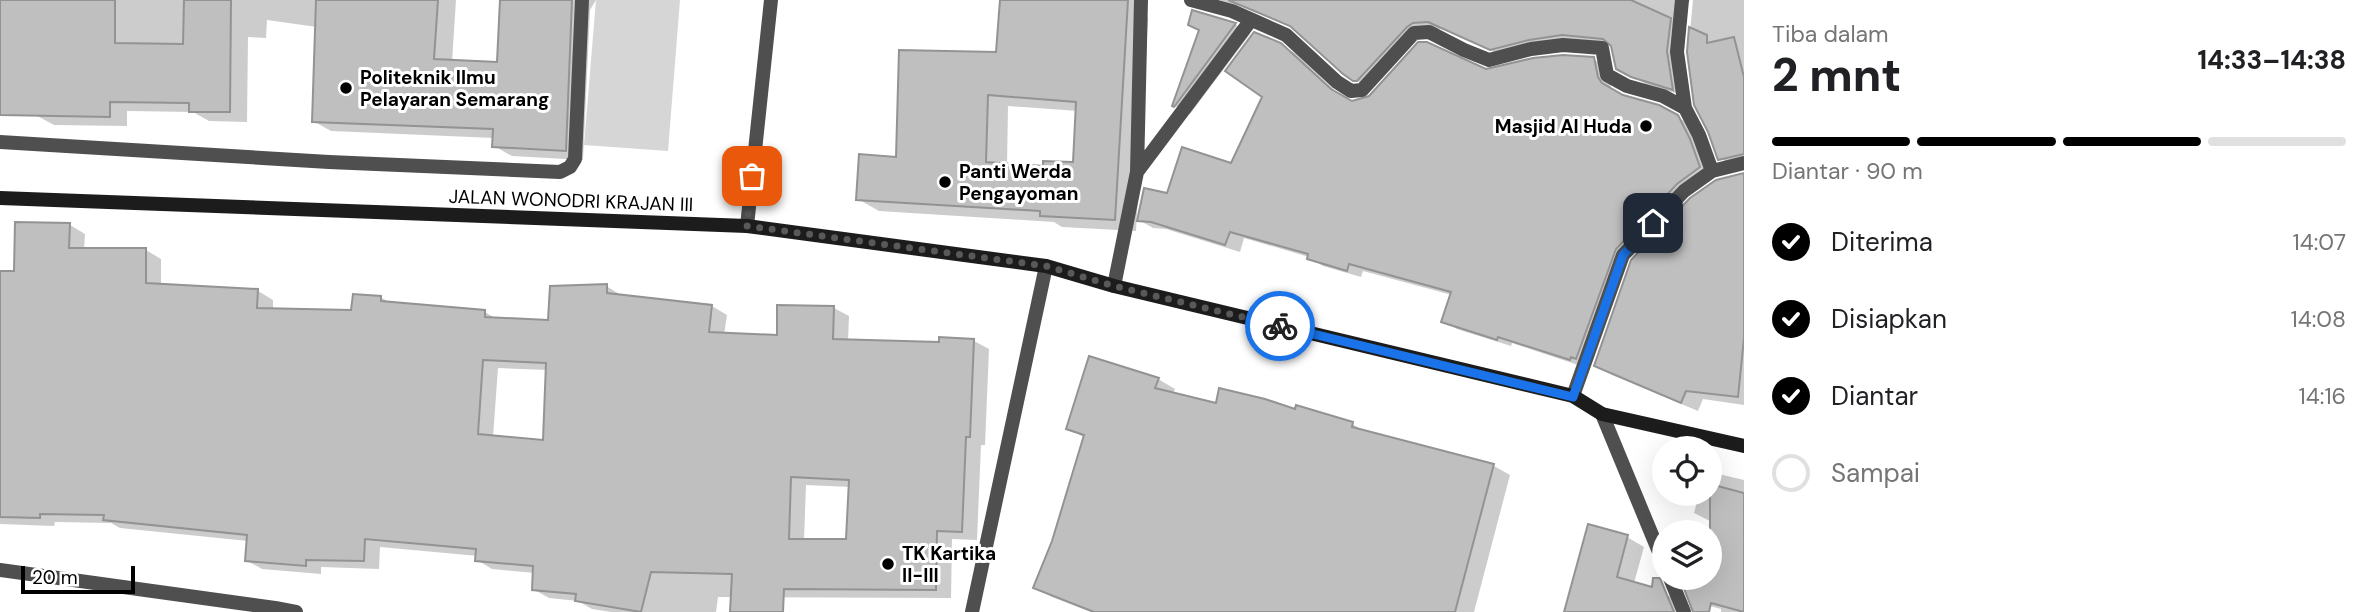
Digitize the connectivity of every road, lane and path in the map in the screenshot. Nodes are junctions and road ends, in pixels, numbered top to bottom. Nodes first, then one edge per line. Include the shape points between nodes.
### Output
1 (582, 0) edge
2 (771, 0) edge
3 (1141, 0) edge
4 (1191, 0) edge
5 (1682, 0) edge
6 (1251, 20) junction
7 (1685, 108) junction
8 (0, 142) edge
9 (1744, 163) edge
10 (1713, 171) junction
11 (1137, 172) junction
12 (0, 198) edge
13 (747, 226) junction
14 (1046, 266) junction
15 (1114, 286) junction
16 (1573, 397) junction
17 (1602, 414) junction
18 (1744, 446) edge
19 (1652, 535) edge
20 (0, 570) edge
21 (1675, 590) edge
22 (274, 610) edge
23 (296, 612) edge
24 (972, 612) edge
25 (1684, 612) edge

1 - 8 street via 575,159 560,172
2 - 13 street
3 - 11 street
4 - 6 street
5 - 7 street via 1677,52
6 - 7 street via 1286,36 1350,90 1362,90 1414,33 1423,31 1489,60 1531,49 1596,46 1602,48 1608,75
6 - 11 street
7 - 10 street
9 - 10 street
10 - 16 street via 1684,191 1623,255
11 - 15 street
12 - 13 main road, JALAN WONODRI KRAJAN III
13 - 14 main road, JALAN WONODRI KRAJAN III
14 - 15 main road, JALAN WONODRI KRAJAN III
14 - 24 street
15 - 16 main road, JALAN WONODRI KRAJAN III
16 - 17 main road, JALAN WONODRI KRAJAN III
17 - 18 main road, JALAN WONODRI KRAJAN III
17 - 19 street
20 - 22 street
21 - 25 street
22 - 23 street

